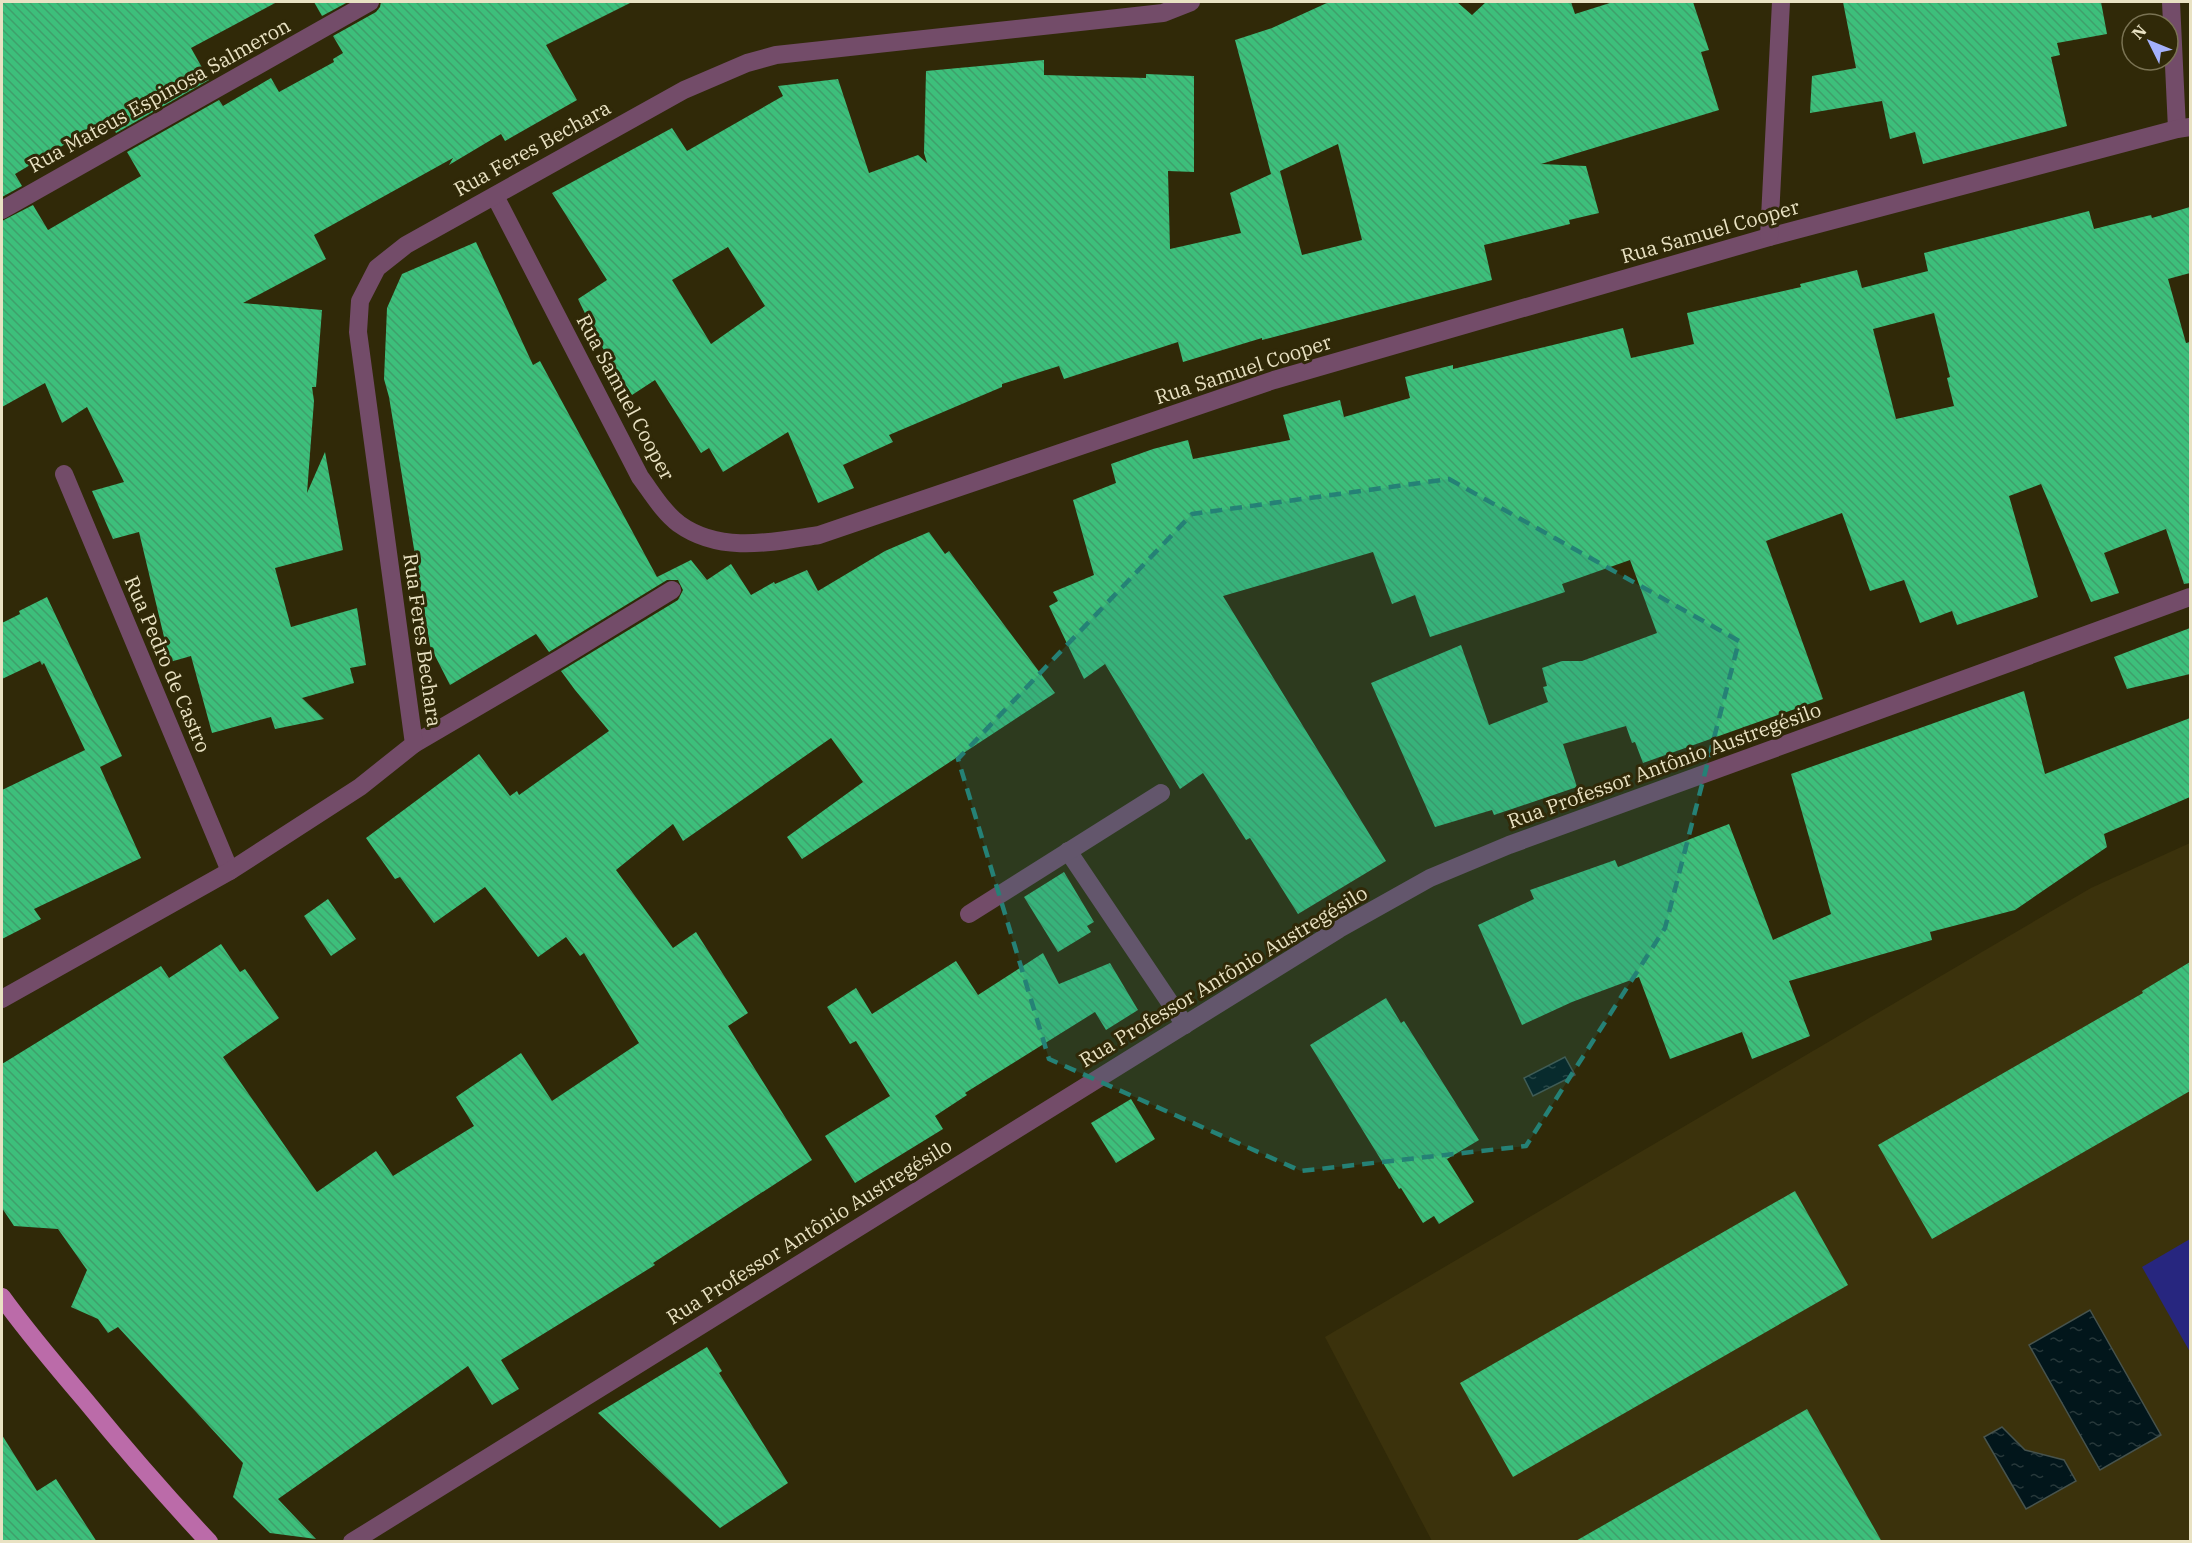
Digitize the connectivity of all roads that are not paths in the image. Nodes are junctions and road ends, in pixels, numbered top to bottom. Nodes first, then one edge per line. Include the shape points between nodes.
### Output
1 (370, 2) edge
2 (1191, 2) edge
3 (1781, 2) edge
4 (2171, 2) edge
5 (2184, 128) edge
6 (495, 196) junction
7 (2, 210) edge
8 (1770, 237) junction
9 (64, 474) dead end
10 (672, 590) dead end
11 (2190, 597) edge
12 (414, 744) junction
13 (1161, 793) dead end
14 (1068, 851) junction
15 (230, 871) junction
16 (969, 914) dead end
17 (2, 999) edge
18 (1185, 1025) junction
19 (2, 1297) edge
20 (209, 1542) edge
21 (352, 1542) edge

1 - 7 street, Rua Mateus Espinosa Salmeron
2 - 6 street, Rua Feres Bechara via 1163,13 776,55 747,63 684,90
3 - 8 street
4 - 5 street
5 - 8 street, Rua Samuel Cooper
6 - 8 street, Rua Samuel Cooper via 640,477 680,524 711,540 734,544 819,535 1274,380
6 - 12 street, Rua Feres Bechara via 406,245 377,268 360,301 357,332
9 - 15 street, Rua Pedro de Castro
10 - 12 street, Rua Feres Bechara
11 - 18 street, Rua Professor Antônio Austregésilo via 1509,845 1430,878 1339,929
12 - 15 street, Rua Feres Bechara via 360,787
13 - 14 street
14 - 16 street
14 - 18 street
15 - 17 street, Rua Feres Bechara
18 - 21 street, Rua Professor Antônio Austregésilo
19 - 20 main road via 103,1422

